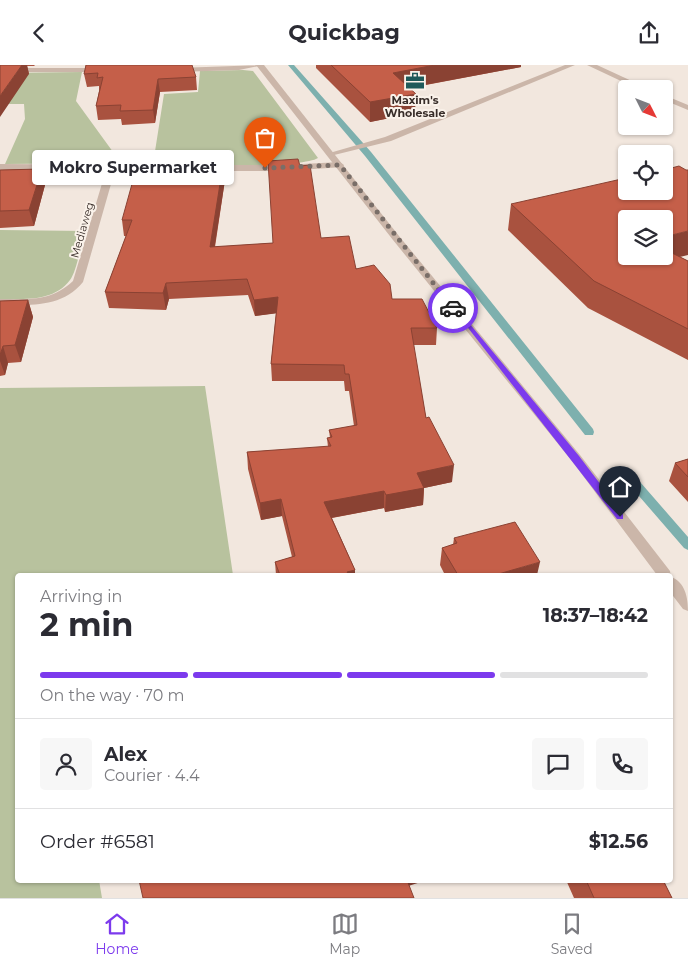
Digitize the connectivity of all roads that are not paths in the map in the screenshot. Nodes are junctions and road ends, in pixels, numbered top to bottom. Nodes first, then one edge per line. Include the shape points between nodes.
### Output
1 (260, 65) edge
2 (571, 65) edge
3 (591, 65) edge
4 (115, 70) edge
5 (173, 70) edge
6 (0, 71) edge
7 (625, 80) edge
8 (673, 101) edge
9 (688, 108) edge
10 (330, 154) junction
11 (340, 165) junction
12 (0, 167) edge
13 (111, 168) junction
14 (159, 168) edge
15 (198, 168) edge
16 (0, 302) edge
17 (663, 573) edge
18 (673, 586) edge
19 (688, 605) edge

1 - 5 street
1 - 10 street
2 - 10 street via 383,140
3 - 7 street
4 - 6 street
8 - 9 street
10 - 11 street
11 - 15 street
11 - 17 street via 576,458
12 - 13 street
13 - 14 street
13 - 16 street, Mediaweg via 78,282 67,294 48,302
18 - 19 street

